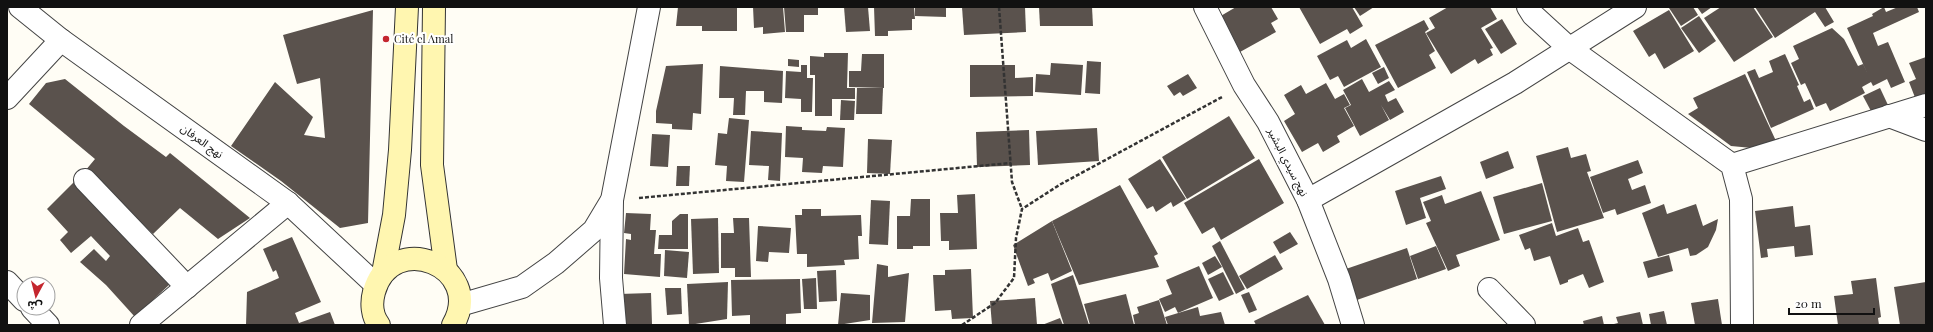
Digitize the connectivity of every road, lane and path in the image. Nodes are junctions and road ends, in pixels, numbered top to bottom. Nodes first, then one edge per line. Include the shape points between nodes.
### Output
1 (20, 7) edge
2 (407, 7) edge
3 (434, 7) edge
4 (649, 7) edge
5 (999, 7) edge
6 (1205, 7) edge
7 (1528, 7) edge
8 (1635, 7) edge
9 (61, 40) junction
10 (1569, 48) junction
11 (1244, 85) junction
12 (7, 98) edge
13 (1926, 105) edge
14 (1889, 116) junction
15 (1926, 130) edge
16 (1011, 163) junction
17 (1732, 165) junction
18 (85, 180) dead end
19 (612, 200) junction
20 (1308, 200) junction
21 (288, 203) junction
22 (1022, 209) junction
23 (446, 270) junction
24 (380, 279) junction
25 (7, 282) edge
26 (187, 287) junction
27 (1489, 289) dead end
28 (16, 292) edge
29 (457, 315) edge
30 (40, 316) edge
31 (48, 325) edge
32 (141, 325) edge
33 (379, 325) edge
34 (615, 325) edge
35 (962, 325) edge
36 (1353, 325) edge
37 (1524, 325) edge
38 (1742, 325) edge

1 - 9 street, نهج العرفان
2 - 24 main road via 394,215
3 - 23 main road via 432,165
4 - 19 street
5 - 16 path
6 - 11 street, نهج سيدي البشير
7 - 10 street via 1533,15
8 - 10 street
9 - 12 street
9 - 21 street, نهج العرفان
10 - 17 street
10 - 20 street via 1515,83
11 - 20 street, نهج سيدي البشير via 1268,122
11 - 22 path via 1061,184
13 - 14 street
14 - 15 street
14 - 17 street
16 - 19 path
16 - 22 path via 1012,182
17 - 38 street via 1741,199
18 - 26 street
19 - 29 street via 594,230 556,263 522,287
19 - 34 street via 611,278
20 - 36 street, نهج سيدي البشير via 1339,279
21 - 24 street, نهج العرفان
21 - 26 street
22 - 35 path via 1016,238 1014,278 995,302
23 - 24 main road via 434,262 421,259 407,260 394,265
23 - 29 main road via 459,292
24 - 33 main road via 373,297 373,310
25 - 28 street
26 - 32 street
27 - 37 street
30 - 31 street

